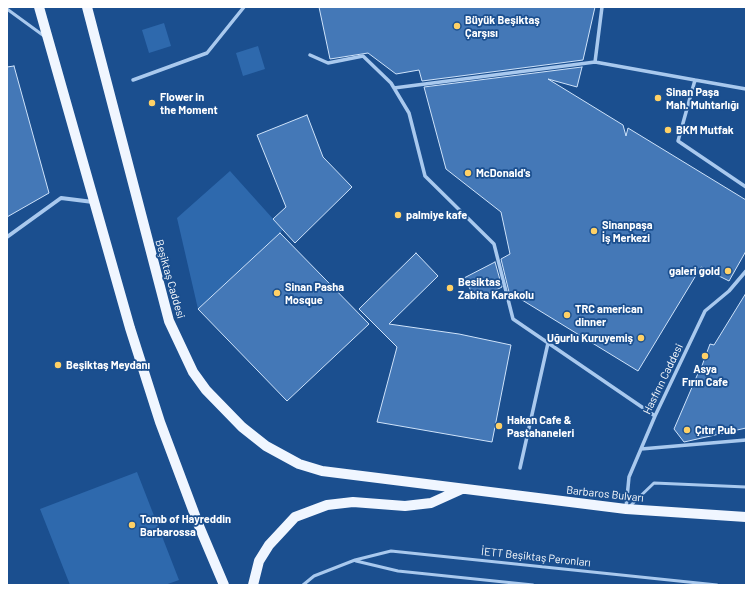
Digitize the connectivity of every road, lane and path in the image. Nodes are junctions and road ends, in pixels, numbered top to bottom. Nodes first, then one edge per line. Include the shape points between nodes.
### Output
1 (39, 7) edge
2 (87, 7) edge
3 (244, 7) edge
4 (602, 7) edge
5 (7, 9) edge
6 (48, 39) junction
7 (310, 55) dead end
8 (596, 62) junction
9 (133, 80) dead end
10 (695, 80) junction
11 (394, 88) junction
12 (746, 89) edge
13 (746, 187) edge
14 (94, 202) junction
15 (7, 237) edge
16 (746, 271) edge
17 (548, 343) junction
18 (655, 416) junction
19 (746, 440) edge
20 (641, 449) junction
21 (520, 468) dead end
22 (746, 487) edge
23 (462, 489) junction
24 (626, 509) junction
25 (746, 517) edge
26 (355, 560) junction
27 (224, 585) edge
28 (252, 585) edge
29 (303, 585) edge
30 (533, 585) edge
31 (717, 585) edge

1 - 6 main road
2 - 23 main road, Beşiktaş Caddesi via 168,321 193,372 206,390 242,427 266,446 299,464 322,471
3 - 9 street via 207,53
4 - 8 street
5 - 6 lane
6 - 14 main road
7 - 11 street via 328,63 363,56
8 - 10 street
8 - 11 street
10 - 12 street
10 - 13 street via 678,141
11 - 17 street via 409,113 425,176 494,244 513,319
14 - 15 street via 61,198
14 - 27 main road via 160,422
16 - 18 street, Hasfırın Caddesi via 705,312
17 - 18 street
17 - 21 street
18 - 20 street, Hasfırın Caddesi
19 - 20 street
20 - 24 street, Hasfırın Caddesi via 629,478
22 - 24 lane via 654,483
23 - 24 main road, Barbaros Bulvarı
23 - 28 main road via 431,503 405,506 353,502 327,505 294,517 269,545 259,561
24 - 25 main road, Barbaros Bulvarı
26 - 29 lane, İETT Beşiktaş Peronları via 314,576
26 - 30 lane via 398,571
26 - 31 lane, İETT Beşiktaş Peronları via 390,551

